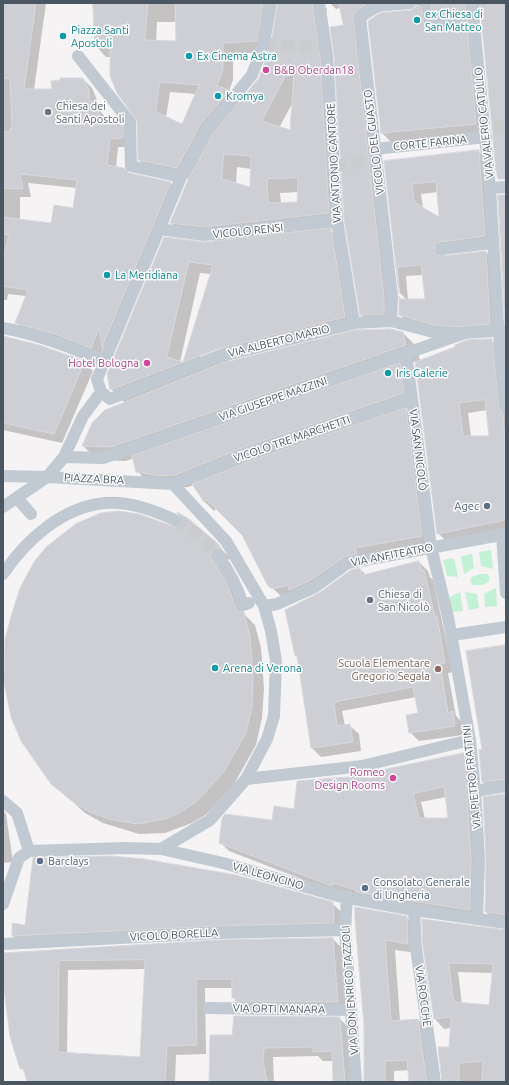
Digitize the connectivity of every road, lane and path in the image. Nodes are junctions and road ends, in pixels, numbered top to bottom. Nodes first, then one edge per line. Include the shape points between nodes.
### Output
1 (271, 3) edge
2 (319, 3) edge
3 (410, 3) edge
4 (425, 3) edge
5 (472, 3) edge
6 (474, 20) junction
7 (78, 56) dead end
8 (488, 131) junction
9 (375, 148) junction
10 (181, 177) junction
11 (506, 187) edge
12 (490, 188) junction
13 (337, 220) junction
14 (159, 229) junction
15 (492, 243) junction
16 (441, 249) dead end
17 (391, 320) junction
18 (354, 323) junction
19 (3, 328) edge
20 (502, 330) edge
21 (465, 333) junction
22 (406, 353) junction
23 (103, 361) junction
24 (101, 392) junction
25 (412, 398) junction
26 (506, 407) edge
27 (64, 457) junction
28 (3, 476) edge
29 (47, 476) junction
30 (174, 484) junction
31 (17, 498) junction
32 (3, 507) edge
33 (31, 514) dead end
34 (175, 520) tunnel mouth
35 (504, 535) edge
36 (431, 547) junction
37 (217, 555) tunnel mouth
38 (3, 574) edge
39 (506, 593) edge
40 (249, 603) dead end
41 (264, 606) junction
42 (506, 627) edge
43 (452, 635) junction
44 (470, 740) junction
45 (246, 779) junction
46 (506, 786) edge
47 (475, 791) junction
48 (3, 801) edge
49 (161, 849) junction
50 (29, 851) junction
51 (347, 897) junction
52 (3, 904) edge
53 (414, 910) junction
54 (477, 919) junction
55 (506, 923) edge
56 (345, 930) junction
57 (3, 944) edge
58 (208, 1008) dead end
59 (350, 1010) junction
60 (356, 1082) edge
61 (435, 1082) edge

1 - 10 street via 264,43 252,75 207,129
2 - 13 street, VIA ANTONIO CANTORE via 327,55
3 - 9 street, VICOLO DEL GUASTO via 377,6 360,17
4 - 6 lane via 428,23
5 - 6 street, VIA VALERIO CATULLO
6 - 8 street, VIA VALERIO CATULLO
7 - 10 street via 130,122 131,166
8 - 9 street, CORTE FARINA
8 - 12 street, VIA VALERIO CATULLO
9 - 17 street, VICOLO DEL GUASTO via 392,297
10 - 14 street
11 - 12 street
12 - 15 street, VIA VALERIO CATULLO
13 - 14 street, VICOLO RENSI via 204,236
13 - 18 street, VIA ANTONIO CANTORE
14 - 23 street
15 - 16 street
15 - 20 street, VIA VALERIO CATULLO
17 - 18 street, VIA ALBERTO MARIO
17 - 21 street, VIA ALBERTO MARIO via 433,332
18 - 24 street, VIA ALBERTO MARIO via 220,356 110,399
19 - 23 street via 70,347
20 - 21 street, VIA GIUSEPPE MAZZINI
20 - 26 street, VIA VALERIO CATULLO
21 - 22 street, VIA GIUSEPPE MAZZINI
22 - 25 street, VIA SAN NICOLÒ
22 - 27 street, VIA GIUSEPPE MAZZINI via 103,458
23 - 24 street via 97,379
24 - 27 street via 83,416
25 - 30 street, VICOLO TRE MARCHETTI via 249,453
25 - 36 street, VIA SAN NICOLÒ
27 - 29 street
28 - 29 street, PIAZZA BRA
29 - 30 street, PIAZZA BRA
29 - 31 street
30 - 41 street via 226,541
31 - 32 street
31 - 33 street
34 - 38 street via 138,506 104,503 86,507 66,515 28,542
35 - 36 street, VIA ANFITEATRO
35 - 39 street
36 - 41 street, VIA ANFITEATRO via 348,563 315,586 277,604
36 - 43 street, VIA SAN NICOLÒ
37 - 40 street via 229,571 243,605
41 - 45 street via 276,661 274,716 267,739
42 - 43 street
43 - 44 street, VIA PIETRO FRATTINI
44 - 45 street via 362,766
44 - 47 street, VIA PIETRO FRATTINI
45 - 49 street via 210,820
46 - 47 street
47 - 54 street, VIA PIETRO FRATTINI via 479,858
48 - 50 street via 17,813
49 - 50 street, VIA LEONCINO
49 - 51 street, VIA LEONCINO
50 - 52 street via 19,858
51 - 53 street, VIA LEONCINO
51 - 56 street, VIA DON ENRICO TAZZOLI
53 - 54 street, VIA LEONCINO
53 - 61 street, VIA ROCCHE via 416,948
54 - 55 street, VIA LEONCINO
56 - 57 street, VICOLO BORELLA via 216,933
56 - 59 street, VIA DON ENRICO TAZZOLI
58 - 59 street, VIA ORTI MANARA
59 - 60 street, VIA DON ENRICO TAZZOLI

